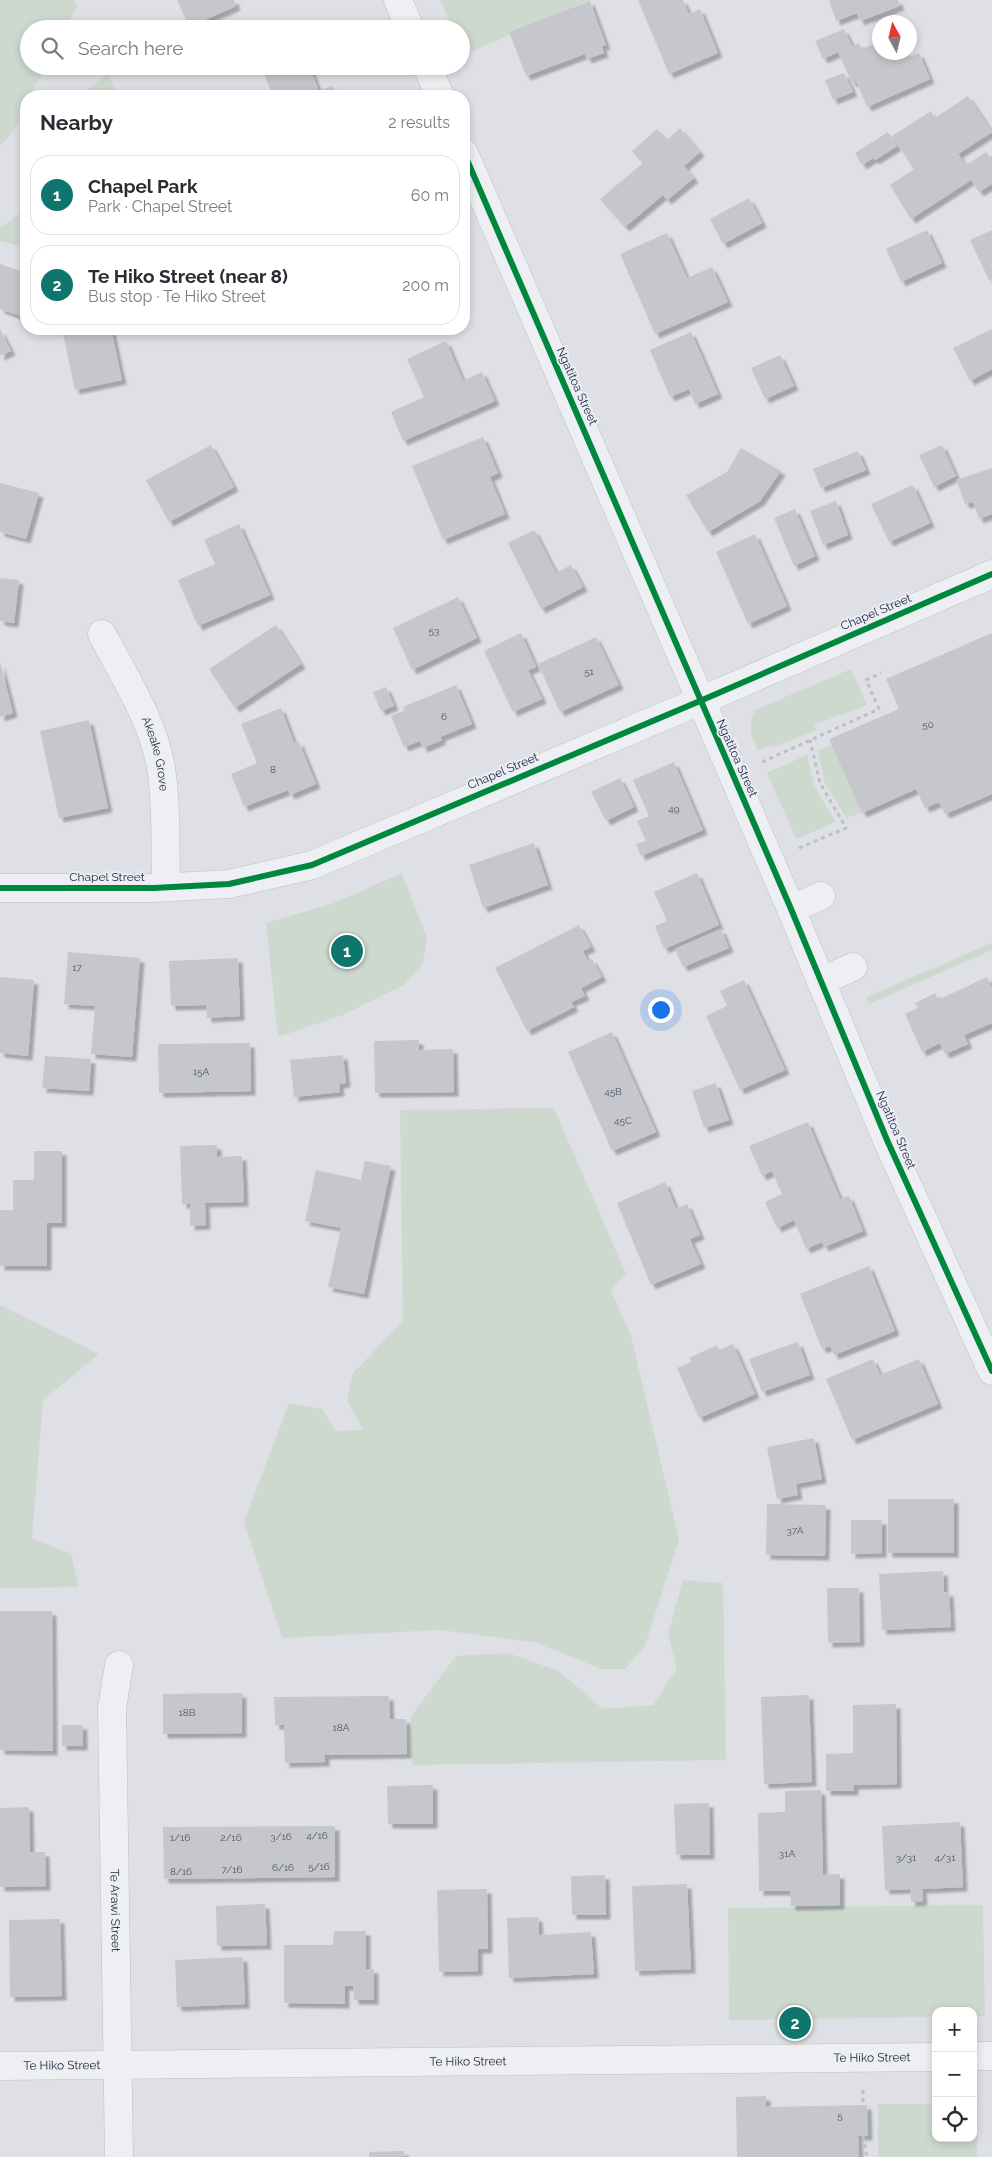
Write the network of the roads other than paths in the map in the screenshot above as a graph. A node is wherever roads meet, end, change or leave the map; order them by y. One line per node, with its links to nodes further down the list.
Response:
1 (398, 0): 2 (street)
2 (406, 20)
3 (431, 75): 4 (street)
4 (437, 90)
5 (470, 166): 8 (street, Ngatitoa Street)
6 (992, 574): 8 (street, Chapel Street)
7 (102, 634): 9 (street, Akeake Grove)
8 (700, 700): 9 (street, Chapel Street); 12 (street, Ngatitoa Street)
9 (166, 887): 10 (street, Chapel Street)
10 (0, 888)
11 (821, 896): 12 (street)
12 (791, 909): 14 (street, Ngatitoa Street)
13 (853, 967): 14 (street)
14 (821, 981): 15 (street, Ngatitoa Street)
15 (992, 1371)
16 (119, 1666): 20 (street, Te Arawi Street)
17 (977, 2056): 18 (street)
18 (992, 2056)
19 (932, 2057): 20 (street, Te Hiko Street)
20 (118, 2064): 21 (street, Te Hiko Street); 22 (street, Te Arawi Street)
21 (0, 2066)
22 (119, 2157)

